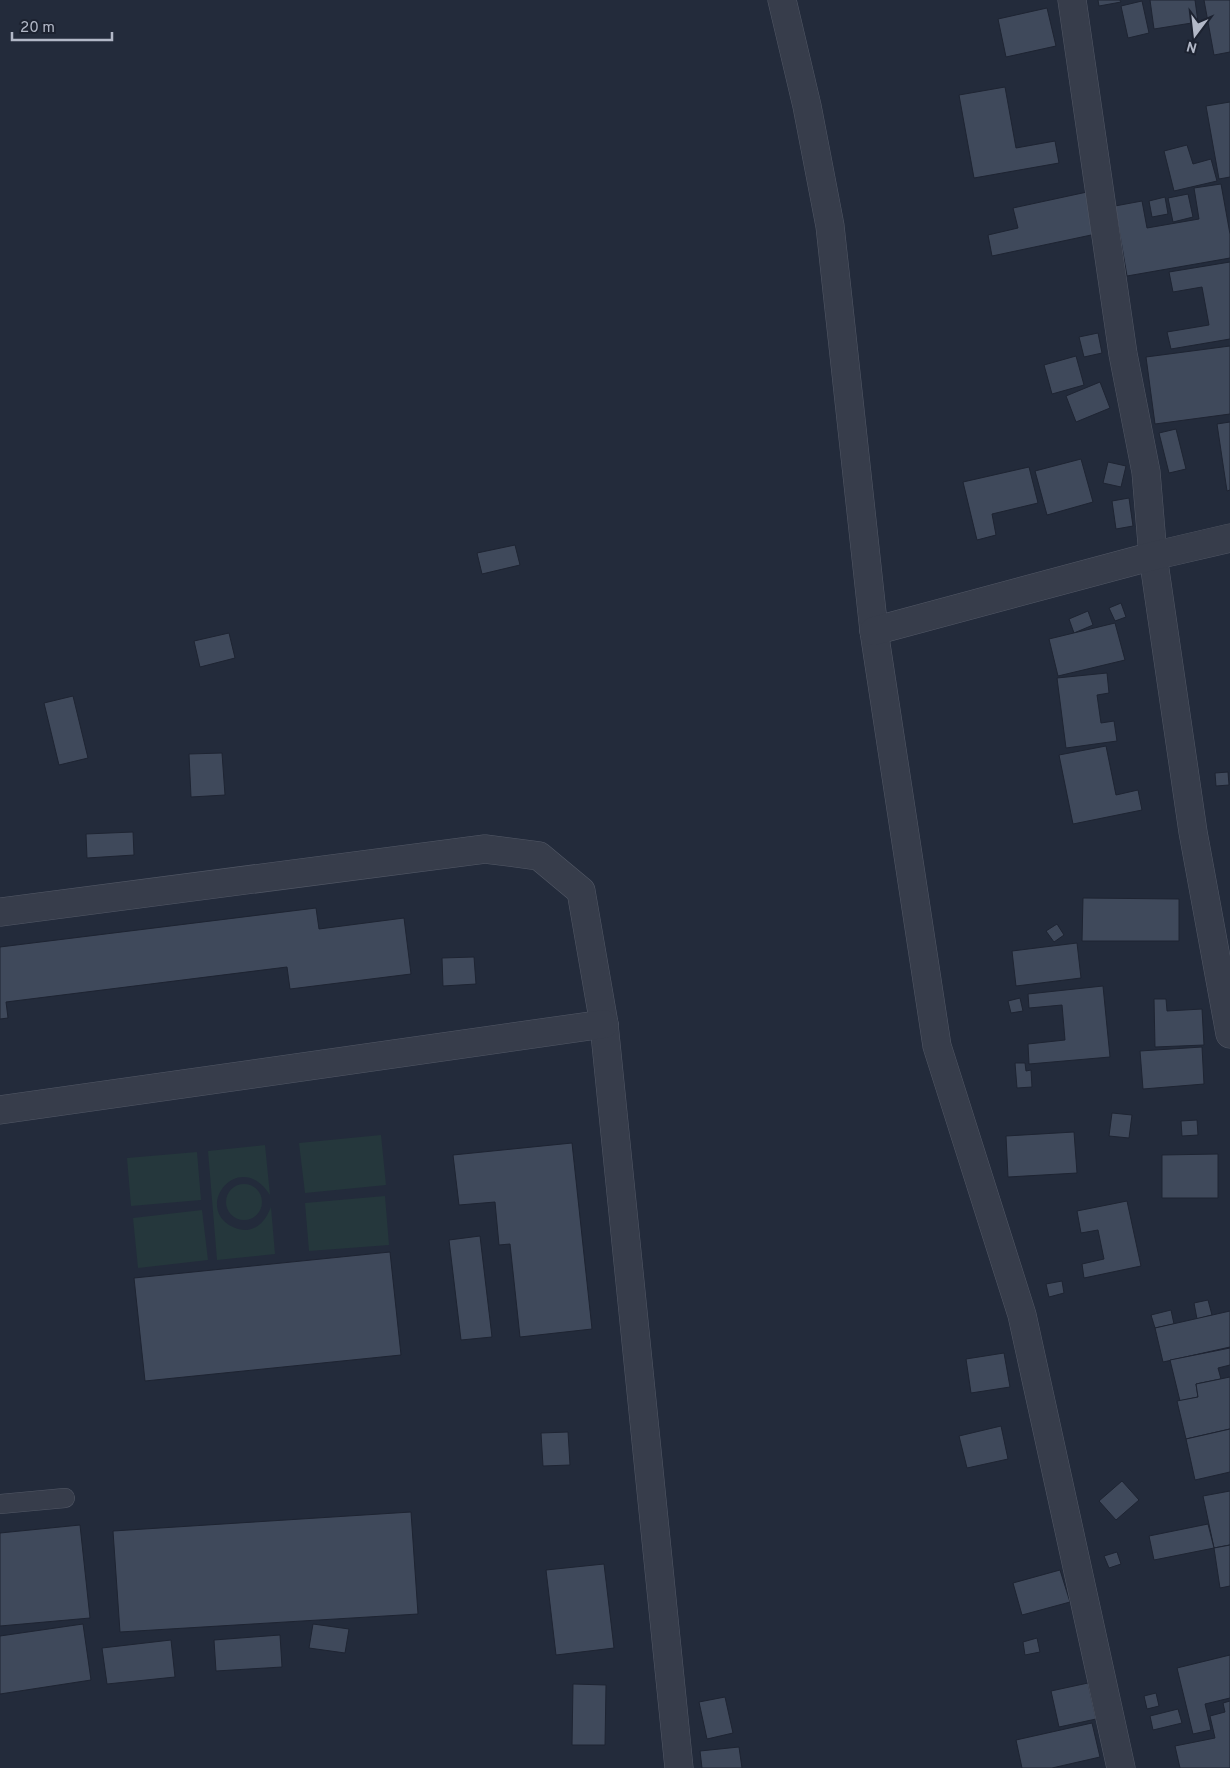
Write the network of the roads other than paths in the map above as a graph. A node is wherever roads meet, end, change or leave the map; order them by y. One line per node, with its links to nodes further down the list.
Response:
1 (782, 0): 5 (street)
2 (1072, 0): 4 (street)
3 (1230, 538): 4 (street)
4 (1153, 556): 5 (street); 8 (street)
5 (874, 631): 13 (street)
6 (0, 912): 7 (street)
7 (604, 1024): 9 (street); 12 (street)
8 (1230, 1034)
9 (0, 1110)
10 (65, 1498): 11 (lane)
11 (0, 1504)
12 (679, 1768)
13 (1120, 1768)

